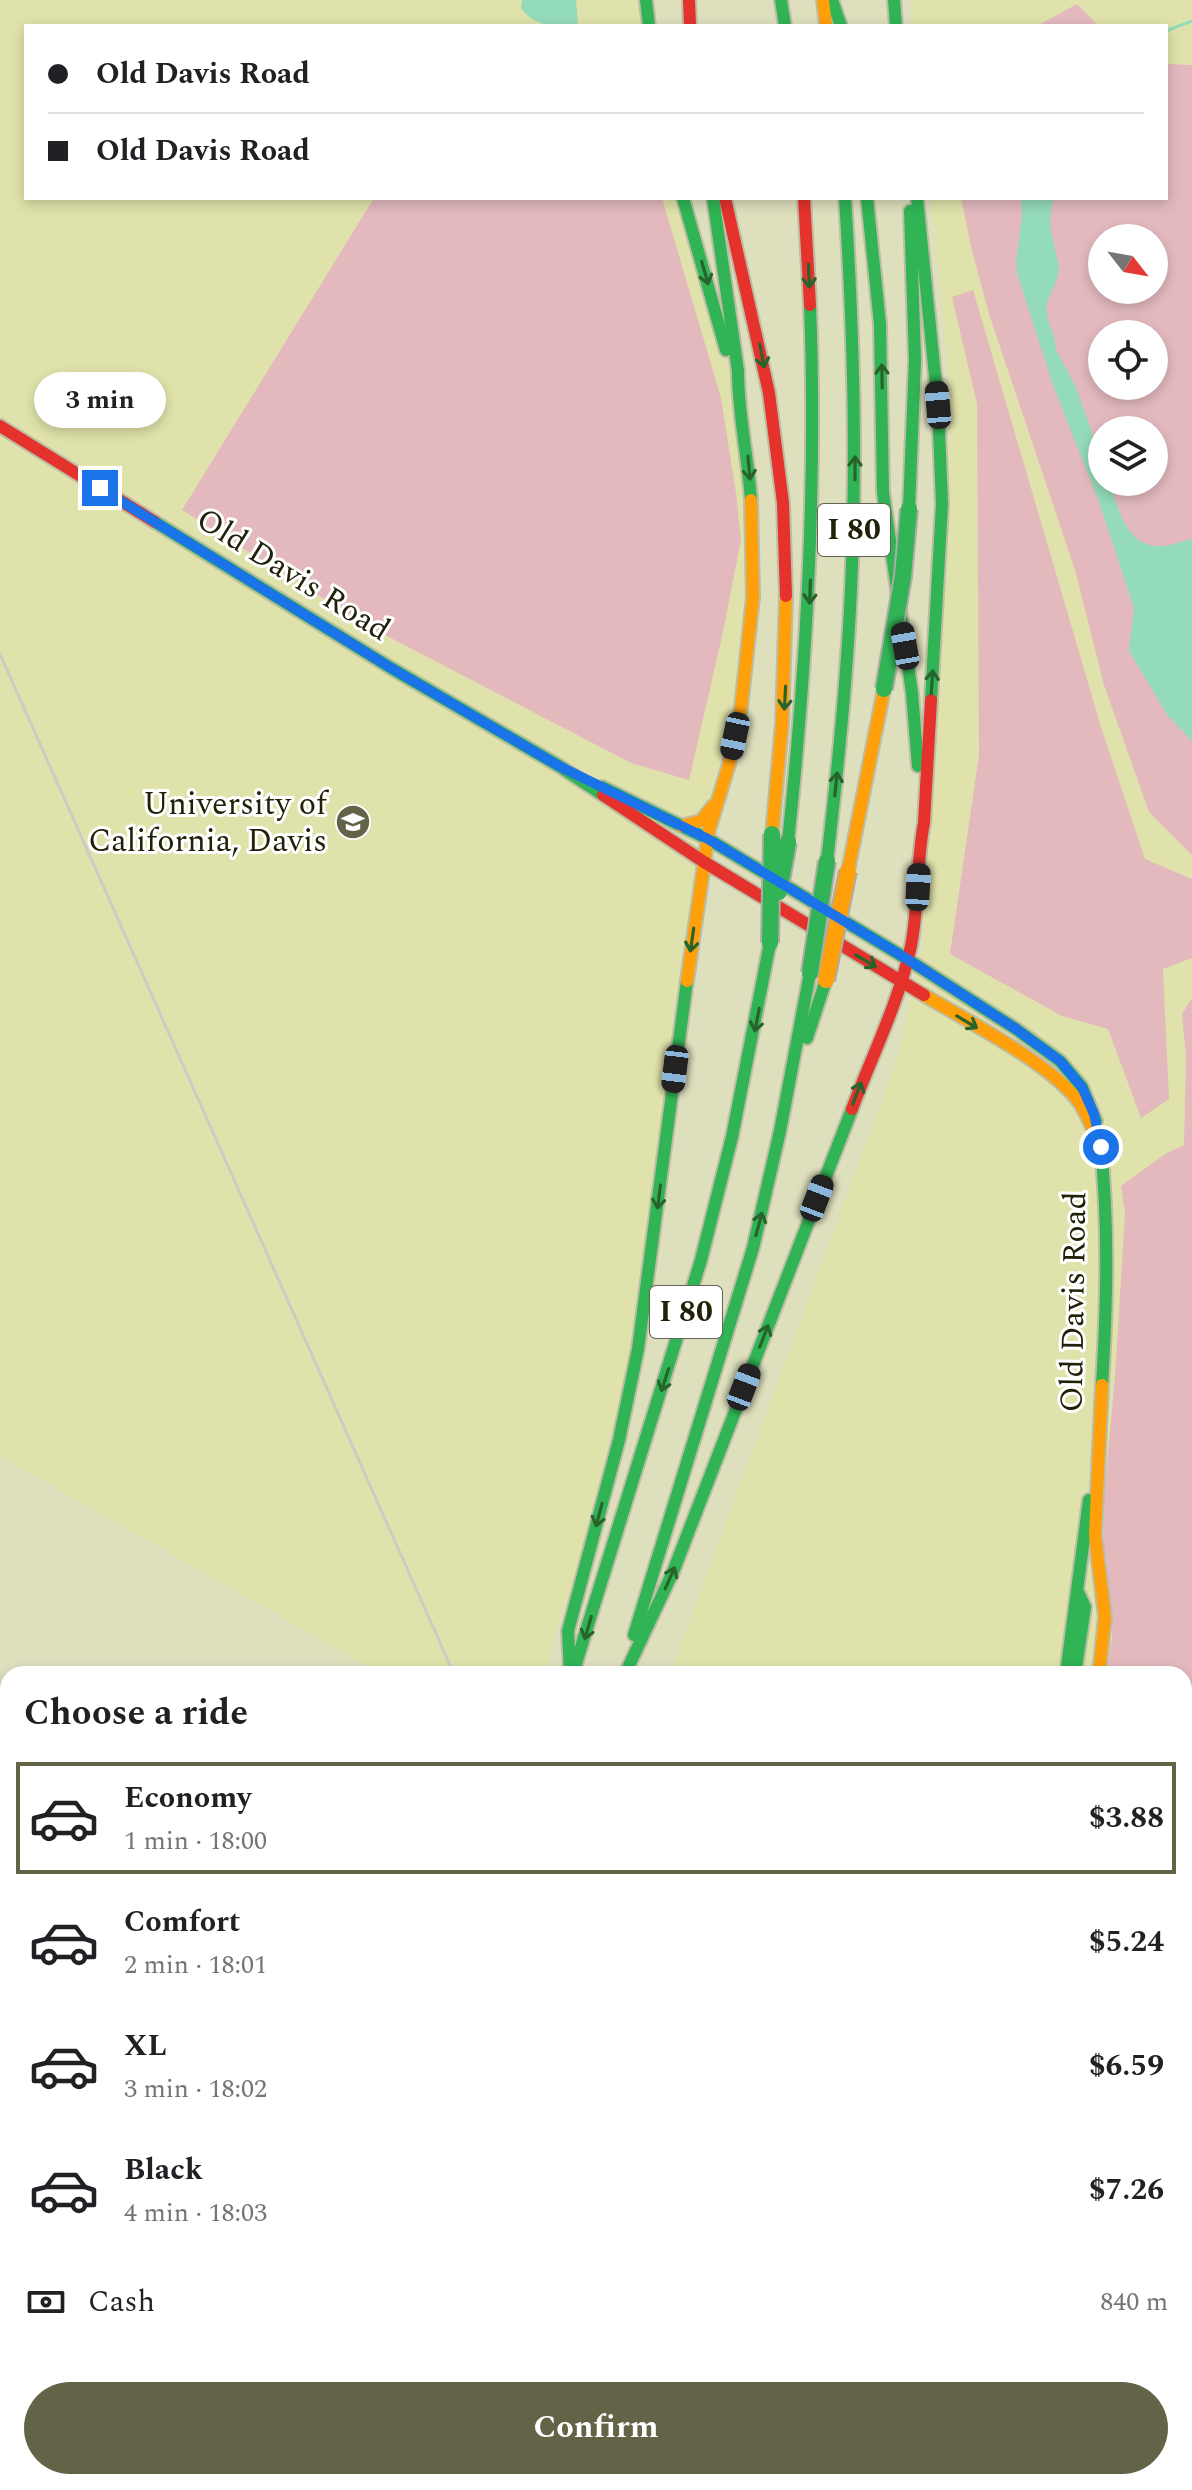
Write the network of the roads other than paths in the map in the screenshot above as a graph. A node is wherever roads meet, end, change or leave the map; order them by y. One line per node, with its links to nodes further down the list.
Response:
1 (646, 0): 7 (main road)
2 (689, 0): 8 (main road)
3 (781, 0): 9 (main road)
4 (823, 0): 10 (main road)
5 (832, 0): 11 (main road)
6 (894, 0): 12 (main road)
7 (649, 24)
8 (690, 24)
9 (785, 24)
10 (826, 24)
11 (840, 24)
12 (896, 24)
13 (684, 200): 21 (main road, one-way to 21)
14 (713, 200): 21 (main road)
15 (725, 200): 26 (main road, one-way to 26)
16 (804, 200): 26 (main road, I 80, one-way to 26)
17 (845, 200): 32 (main road, I 80, one-way to 17, bridge)
18 (867, 200): 28 (main road, one-way to 18)
19 (909, 200): 32 (main road, bridge)
20 (917, 200): 28 (main road, one-way to 20)
21 (738, 391): 24 (main road, one-way to 24)
22 (0, 426): 23 (main road, Old Davis Road)
23 (559, 766): 25 (main road, Old Davis Road); 29 (main road, Old Davis Road)
24 (720, 798): 25 (main road); 27 (main road)
25 (681, 826): 27 (main road, Old Davis Road)
26 (780, 838): 39 (main road, I 80, one-way to 39, bridge)
27 (708, 839): 29 (main road); 30 (main road, Old Davis Road)
28 (920, 843): 30 (main road)
29 (704, 862): 31 (main road, Old Davis Road, one-way to 31); 38 (main road, one-way to 38)
30 (907, 959): 31 (main road); 33 (main road, Old Davis Road)
31 (900, 982): 33 (main road, Old Davis Road, one-way to 33); 41 (main road, one-way to 31)
32 (788, 1097): 40 (main road, I 80, one-way to 32)
33 (1101, 1147): 34 (main road, Old Davis Road)
34 (1097, 1457): 35 (main road, Old Davis Road); 37 (main road, Old Davis Road)
35 (1078, 1592): 36 (main road); 42 (main road, Old Davis Road)
36 (1083, 1623): 37 (main road); 43 (main road)
37 (1104, 1625): 44 (main road, Old Davis Road)
38 (571, 1666)
39 (574, 1666)
40 (626, 1666)
41 (628, 1666)
42 (1067, 1666)
43 (1076, 1666)
44 (1100, 1666)

